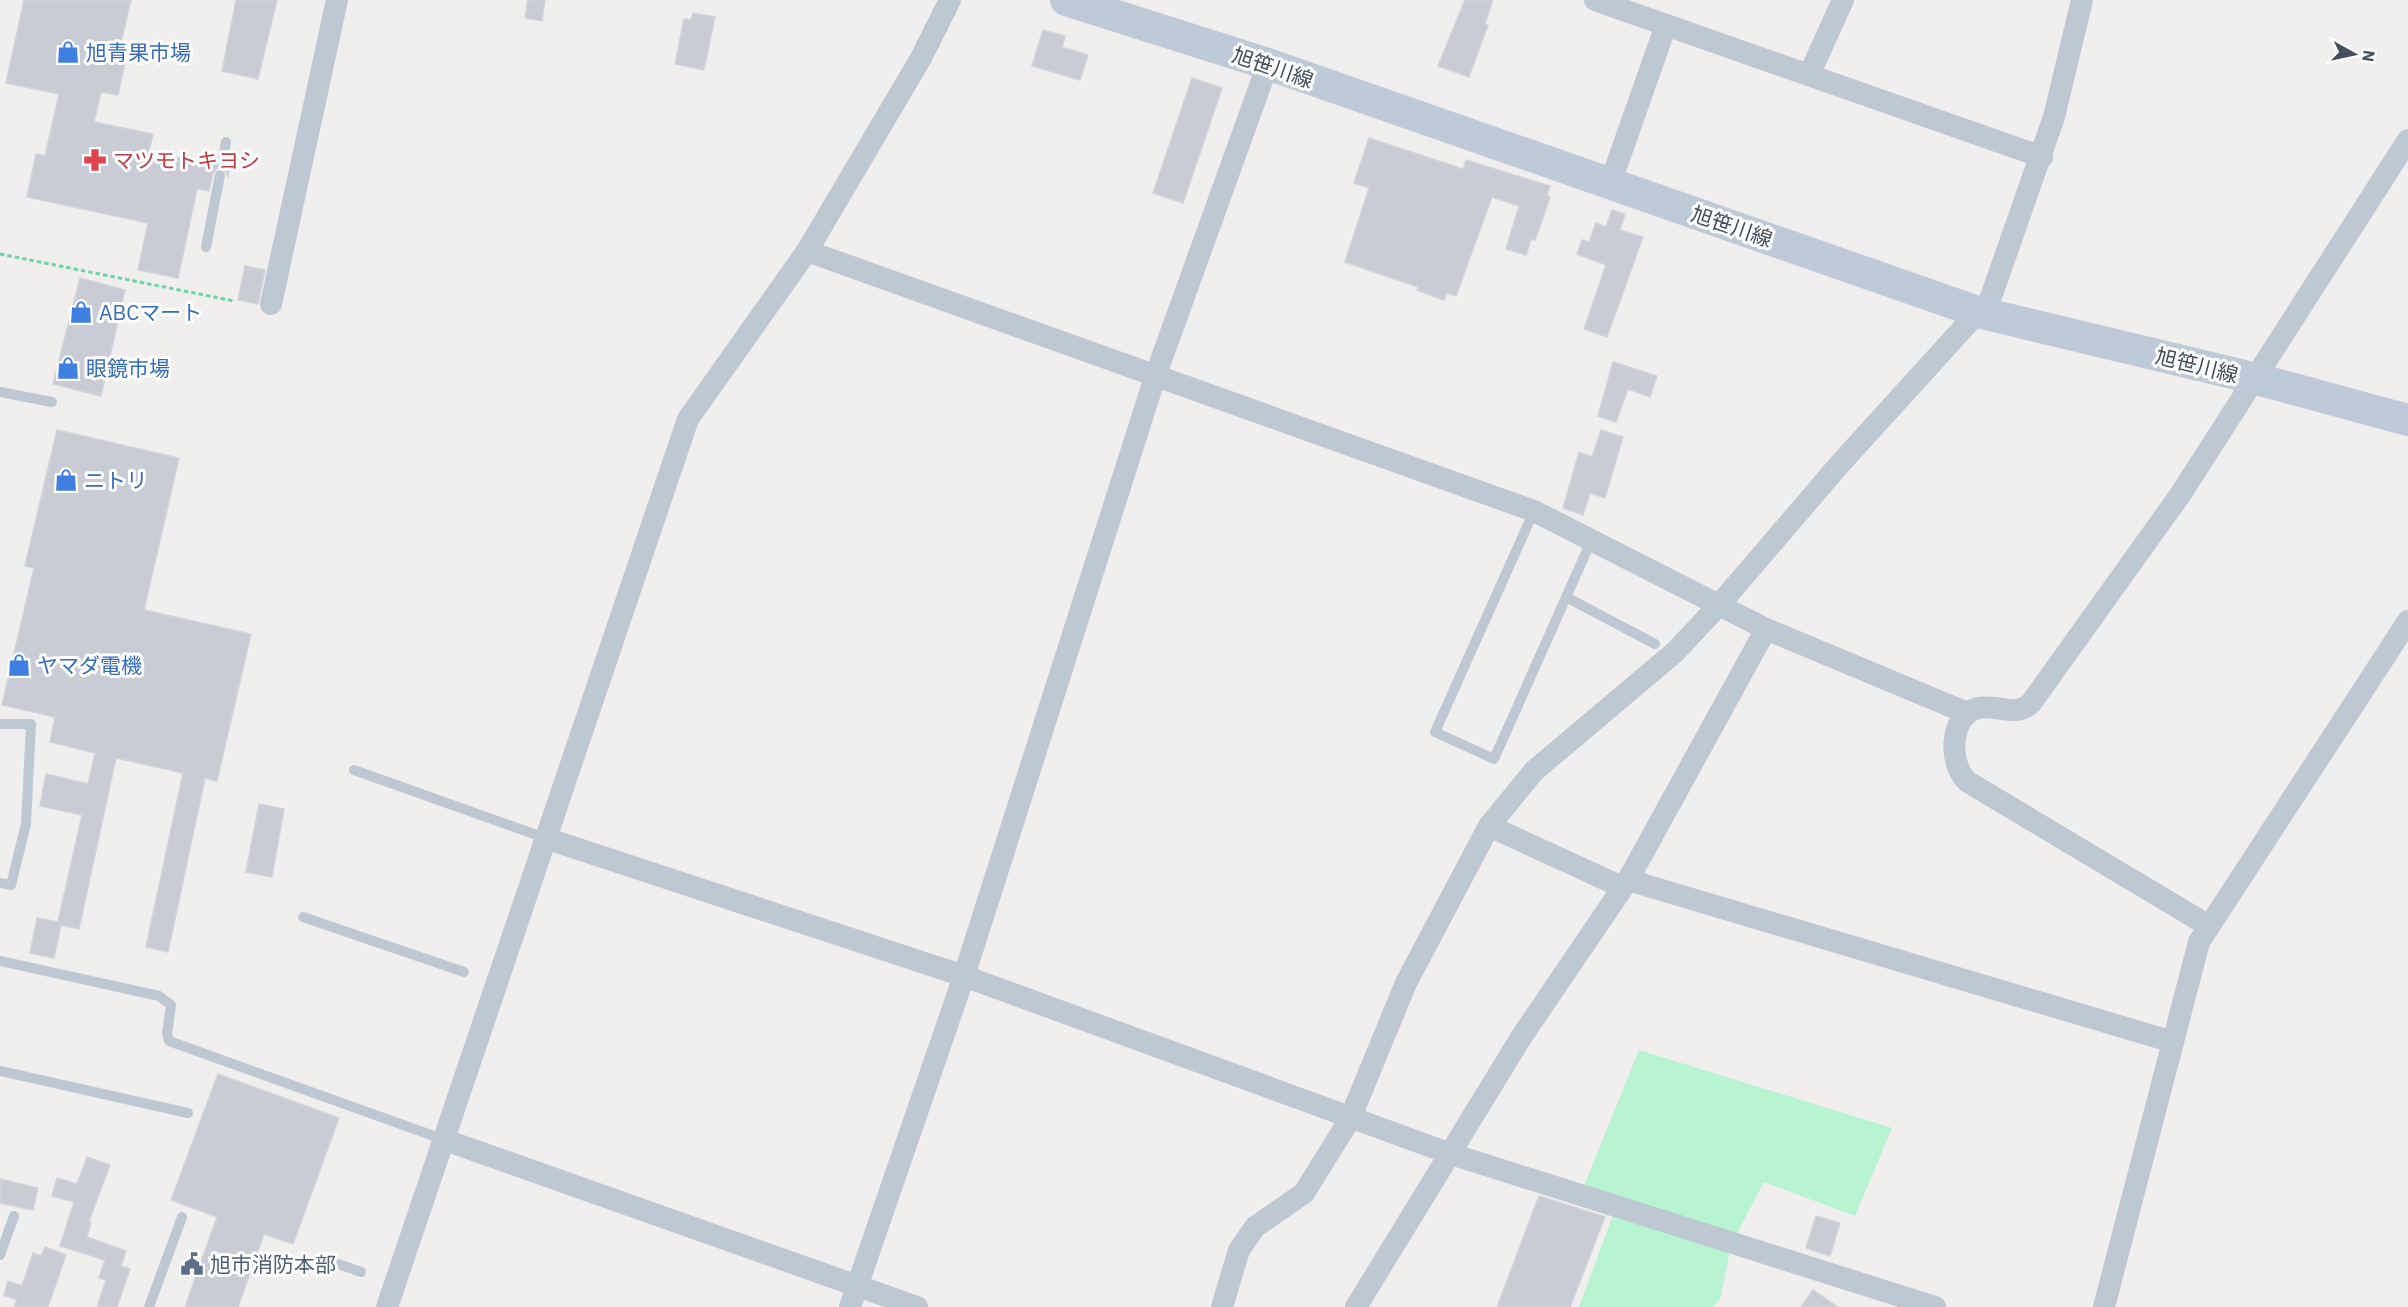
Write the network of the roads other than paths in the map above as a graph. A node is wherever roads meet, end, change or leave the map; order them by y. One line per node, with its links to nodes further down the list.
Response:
1 (337, 0): 18 (street)
2 (950, 0): 17 (street)
3 (1595, 0): 7 (street)
4 (1843, 0): 9 (street)
5 (2082, 0): 12 (street)
6 (1075, 1): 8 (main road, 旭笹川線)
7 (1666, 25): 9 (street); 15 (street)
8 (1268, 64): 15 (main road, 旭笹川線); 20 (street)
9 (1809, 75): 12 (street)
10 (2408, 140): 21 (street)
11 (226, 142): 13 (lane)
12 (2042, 157): 19 (street)
13 (223, 158)
14 (220, 175): 16 (lane)
15 (1611, 184): 19 (main road, 旭笹川線)
16 (206, 247)
17 (807, 251): 20 (street); 36 (street)
18 (271, 304)
19 (1982, 313): 21 (main road, 旭笹川線); 28 (street)
20 (1156, 374): 25 (street); 43 (street)
21 (2253, 378): 24 (main road, 旭笹川線); 32 (street)
22 (0, 392): 23 (lane)
23 (52, 402)
24 (2408, 420)
25 (1534, 511): 26 (street); 27 (lane)
26 (1593, 539): 27 (lane); 28 (street)
27 (1566, 597): 31 (lane)
28 (1720, 604): 30 (street); 35 (street)
29 (2408, 621): 40 (street)
30 (1766, 629): 32 (street); 38 (street)
31 (1655, 644)
32 (1967, 713): 40 (street)
33 (0, 724): 37 (lane)
34 (354, 770): 36 (lane)
35 (1489, 826): 38 (street); 47 (street)
36 (548, 839): 43 (street); 48 (street)
37 (0, 883)
38 (1625, 884): 44 (street); 49 (street)
39 (303, 917): 42 (lane)
40 (2209, 926): 44 (street)
41 (0, 961): 48 (lane)
42 (464, 972)
43 (964, 976): 47 (street); 55 (street)
44 (2173, 1042): 62 (street)
45 (0, 1071): 46 (lane)
46 (188, 1113)
47 (1350, 1119): 49 (street); 59 (street)
48 (445, 1140): 55 (street); 57 (street)
49 (1451, 1154): 60 (street); 61 (street)
50 (14, 1216): 52 (lane)
51 (182, 1217): 56 (lane)
52 (0, 1255)
53 (324, 1259): 54 (lane)
54 (361, 1272)
55 (853, 1297): 58 (street)
56 (149, 1307)
57 (387, 1307)
58 (917, 1307)
59 (1222, 1307)
60 (1356, 1307)
61 (1935, 1307)
62 (2105, 1307)

